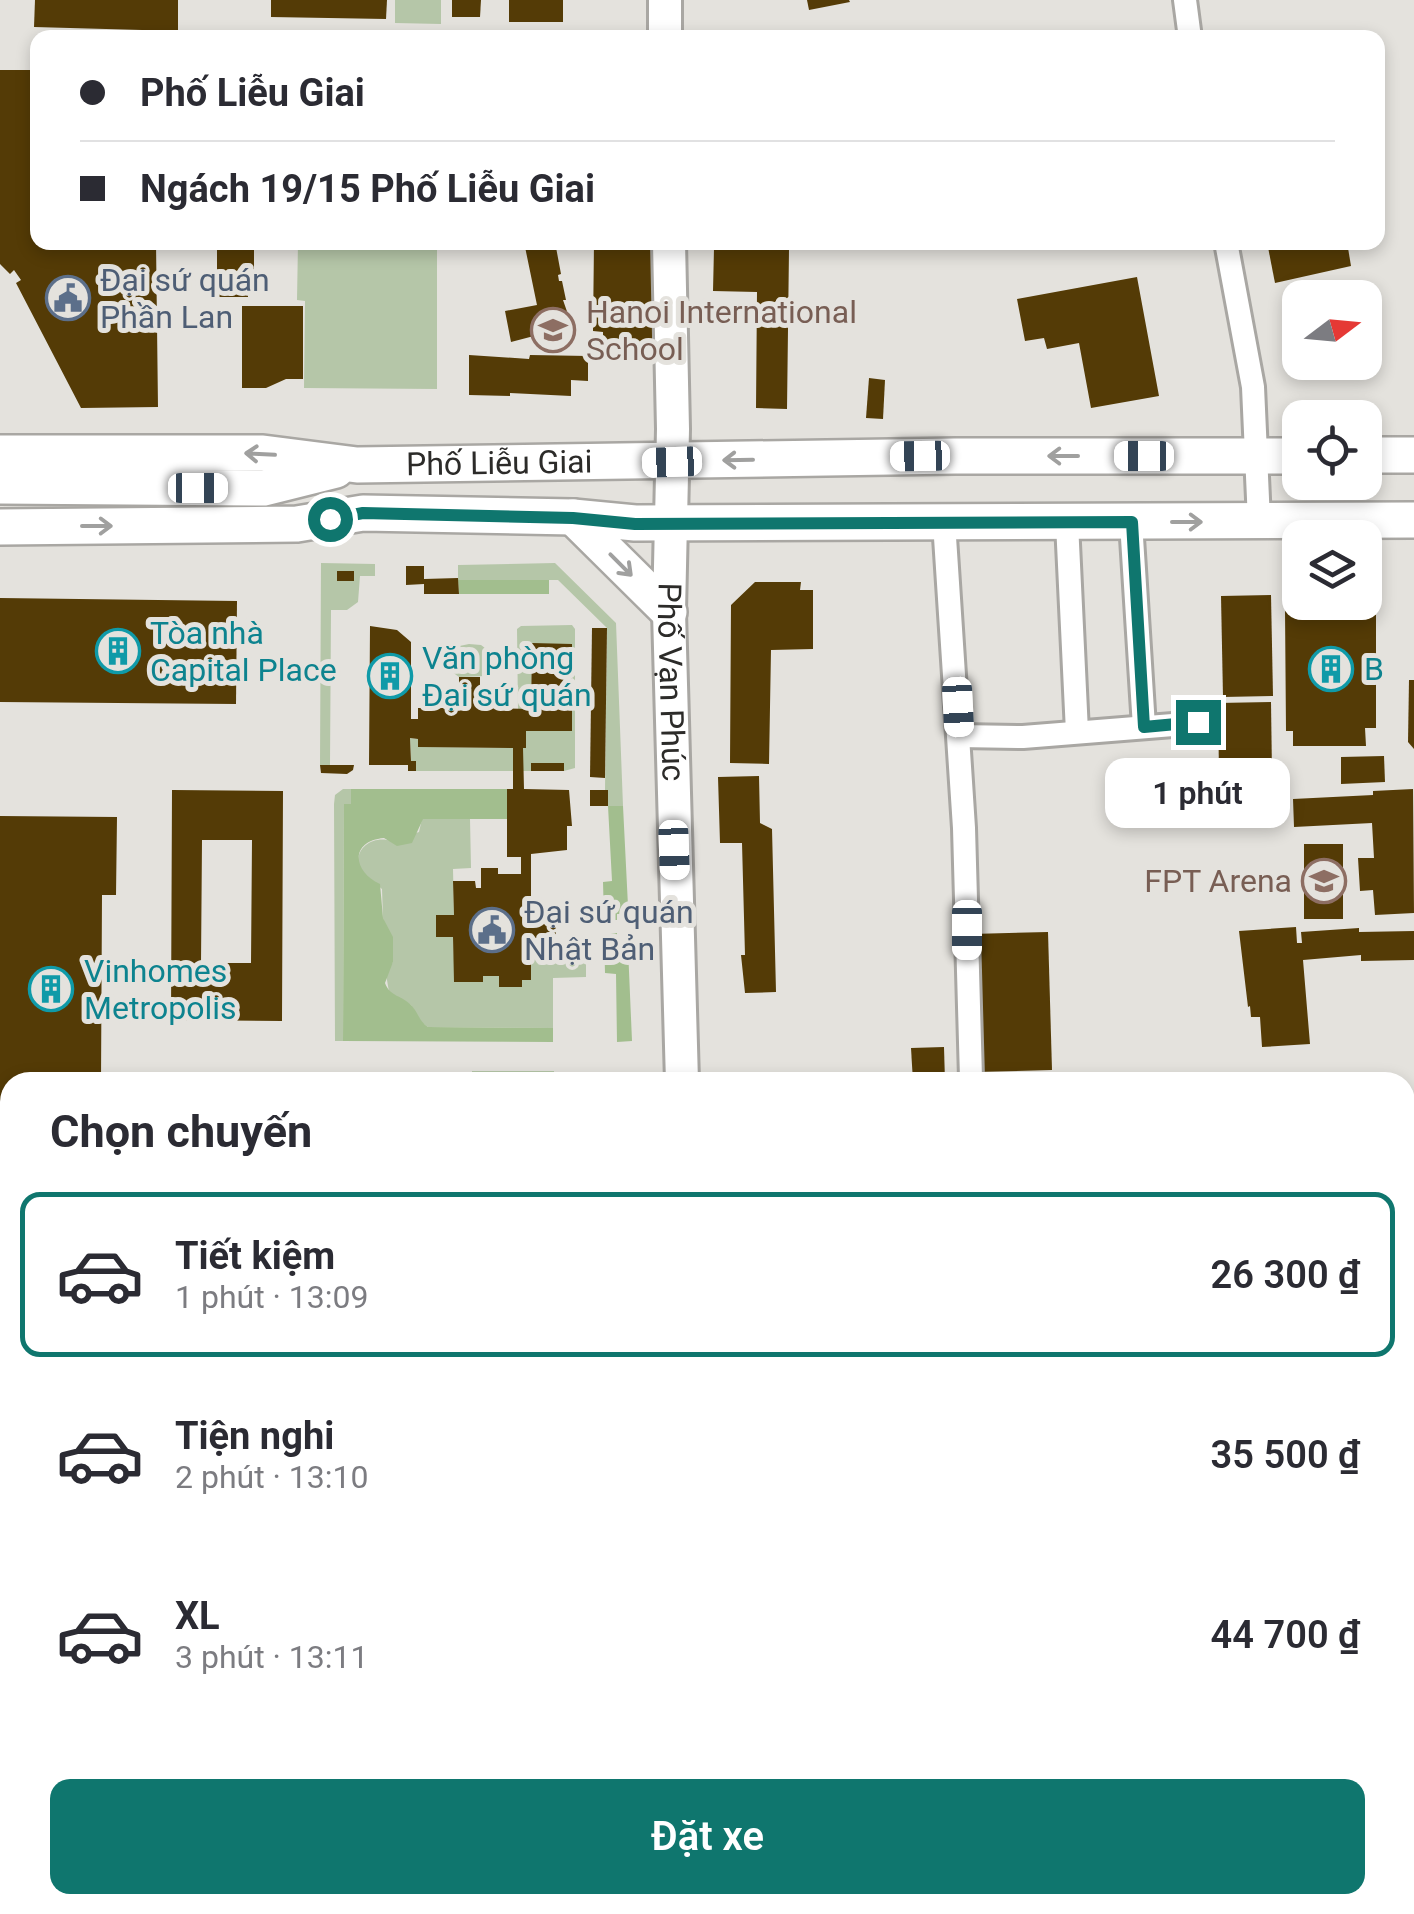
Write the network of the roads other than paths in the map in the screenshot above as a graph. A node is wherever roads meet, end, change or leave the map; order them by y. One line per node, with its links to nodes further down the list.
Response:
1 (665, 0): 3 (street)
2 (1185, 0): 4 (street)
3 (664, 30)
4 (1189, 30)
5 (669, 250): 12 (street, Phố Vạn Phúc)
6 (1228, 250): 10 (street)
7 (0, 454): 13 (main road, Phố Liễu Giai, one-way to 7)
8 (1382, 455): 9 (main road)
9 (1414, 455)
10 (1257, 456): 11 (main road, Phố Liễu Giai); 12 (main road, Phố Liễu Giai, one-way to 12); 21 (street)
11 (1282, 456)
12 (672, 462): 13 (main road, Phố Liễu Giai); 22 (street, Phố Vạn Phúc)
13 (357, 465): 15 (main road)
14 (0, 486): 15 (main road)
15 (264, 488): 16 (main road)
16 (363, 513): 17 (main road, Phố Liễu Giai); 24 (main road, Phố Liễu Giai, one-way to 16)
17 (573, 518): 22 (main road, Phố Liễu Giai); 25 (main road, one-way to 25)
18 (1414, 520): 21 (main road, Phố Liễu Giai)
19 (944, 522): 22 (main road, Phố Liễu Giai); 23 (main road, Phố Liễu Giai); 29 (street)
20 (1132, 522): 21 (main road, Phố Liễu Giai, one-way to 21); 23 (main road, Phố Liễu Giai); 27 (street)
21 (1260, 522)
22 (670, 523): 25 (street, Phố Vạn Phúc)
23 (1067, 523): 28 (street)
24 (0, 526)
25 (669, 612): 30 (street, Phố Vạn Phúc)
26 (1198, 722): 27 (street)
27 (1144, 727): 28 (street)
28 (1077, 732): 29 (street)
29 (960, 736): 31 (street)
30 (682, 1072)
31 (970, 1072)

